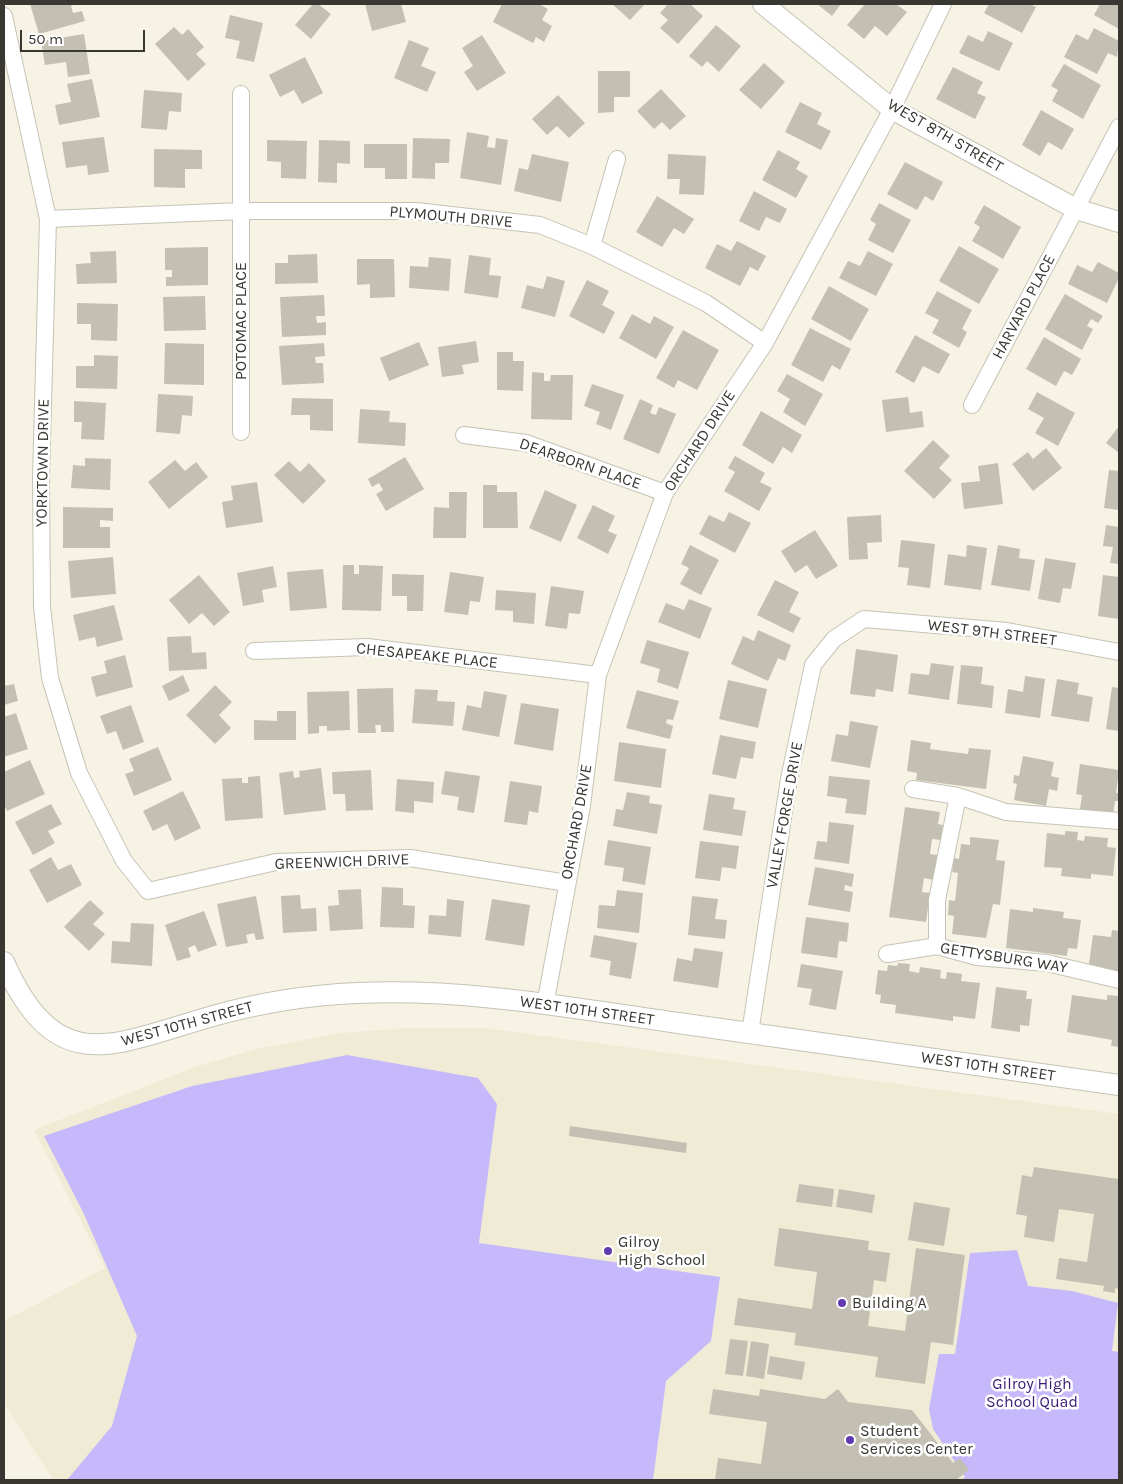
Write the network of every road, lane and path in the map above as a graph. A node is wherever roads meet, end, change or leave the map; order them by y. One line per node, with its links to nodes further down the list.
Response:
1 (763, 4): 5 (street, WEST 8TH STREET)
2 (943, 4): 5 (street, ORCHARD DRIVE)
3 (4, 16): 10 (street, YORKTOWN DRIVE)
4 (241, 94): 9 (street, POTOMAC PLACE)
5 (892, 109): 8 (street, WEST 8TH STREET); 13 (street, ORCHARD DRIVE)
6 (1119, 127): 8 (street, HARVARD PLACE)
7 (617, 158): 12 (street)
8 (1076, 209): 11 (street, WEST 8TH STREET); 14 (street, HARVARD PLACE)
9 (242, 211): 10 (street, PLYMOUTH DRIVE); 12 (street, PLYMOUTH DRIVE); 15 (street, POTOMAC PLACE)
10 (48, 219): 26 (street, YORKTOWN DRIVE)
11 (1119, 222)
12 (592, 246): 13 (street, PLYMOUTH DRIVE)
13 (765, 343): 17 (street, ORCHARD DRIVE)
14 (972, 405)
15 (241, 432)
16 (464, 435): 17 (street, DEARBORN PLACE)
17 (665, 493): 21 (street, ORCHARD DRIVE)
18 (864, 619): 20 (street, WEST 9TH STREET); 32 (street, VALLEY FORGE DRIVE)
19 (254, 651): 21 (street, CHESAPEAKE PLACE)
20 (1119, 652)
21 (598, 675): 25 (street, ORCHARD DRIVE)
22 (913, 789): 23 (street)
23 (958, 796): 24 (street); 27 (street)
24 (1119, 821)
25 (567, 883): 26 (street, GREENWICH DRIVE); 31 (street, ORCHARD DRIVE)
26 (148, 891)
27 (937, 946): 28 (street, GETTYSBURG WAY); 30 (street, GETTYSBURG WAY)
28 (887, 954)
29 (4, 962): 31 (street, WEST 10TH STREET)
30 (1119, 980)
31 (545, 1004): 32 (street, WEST 10TH STREET)
32 (750, 1033): 33 (street, WEST 10TH STREET)
33 (1119, 1085)

